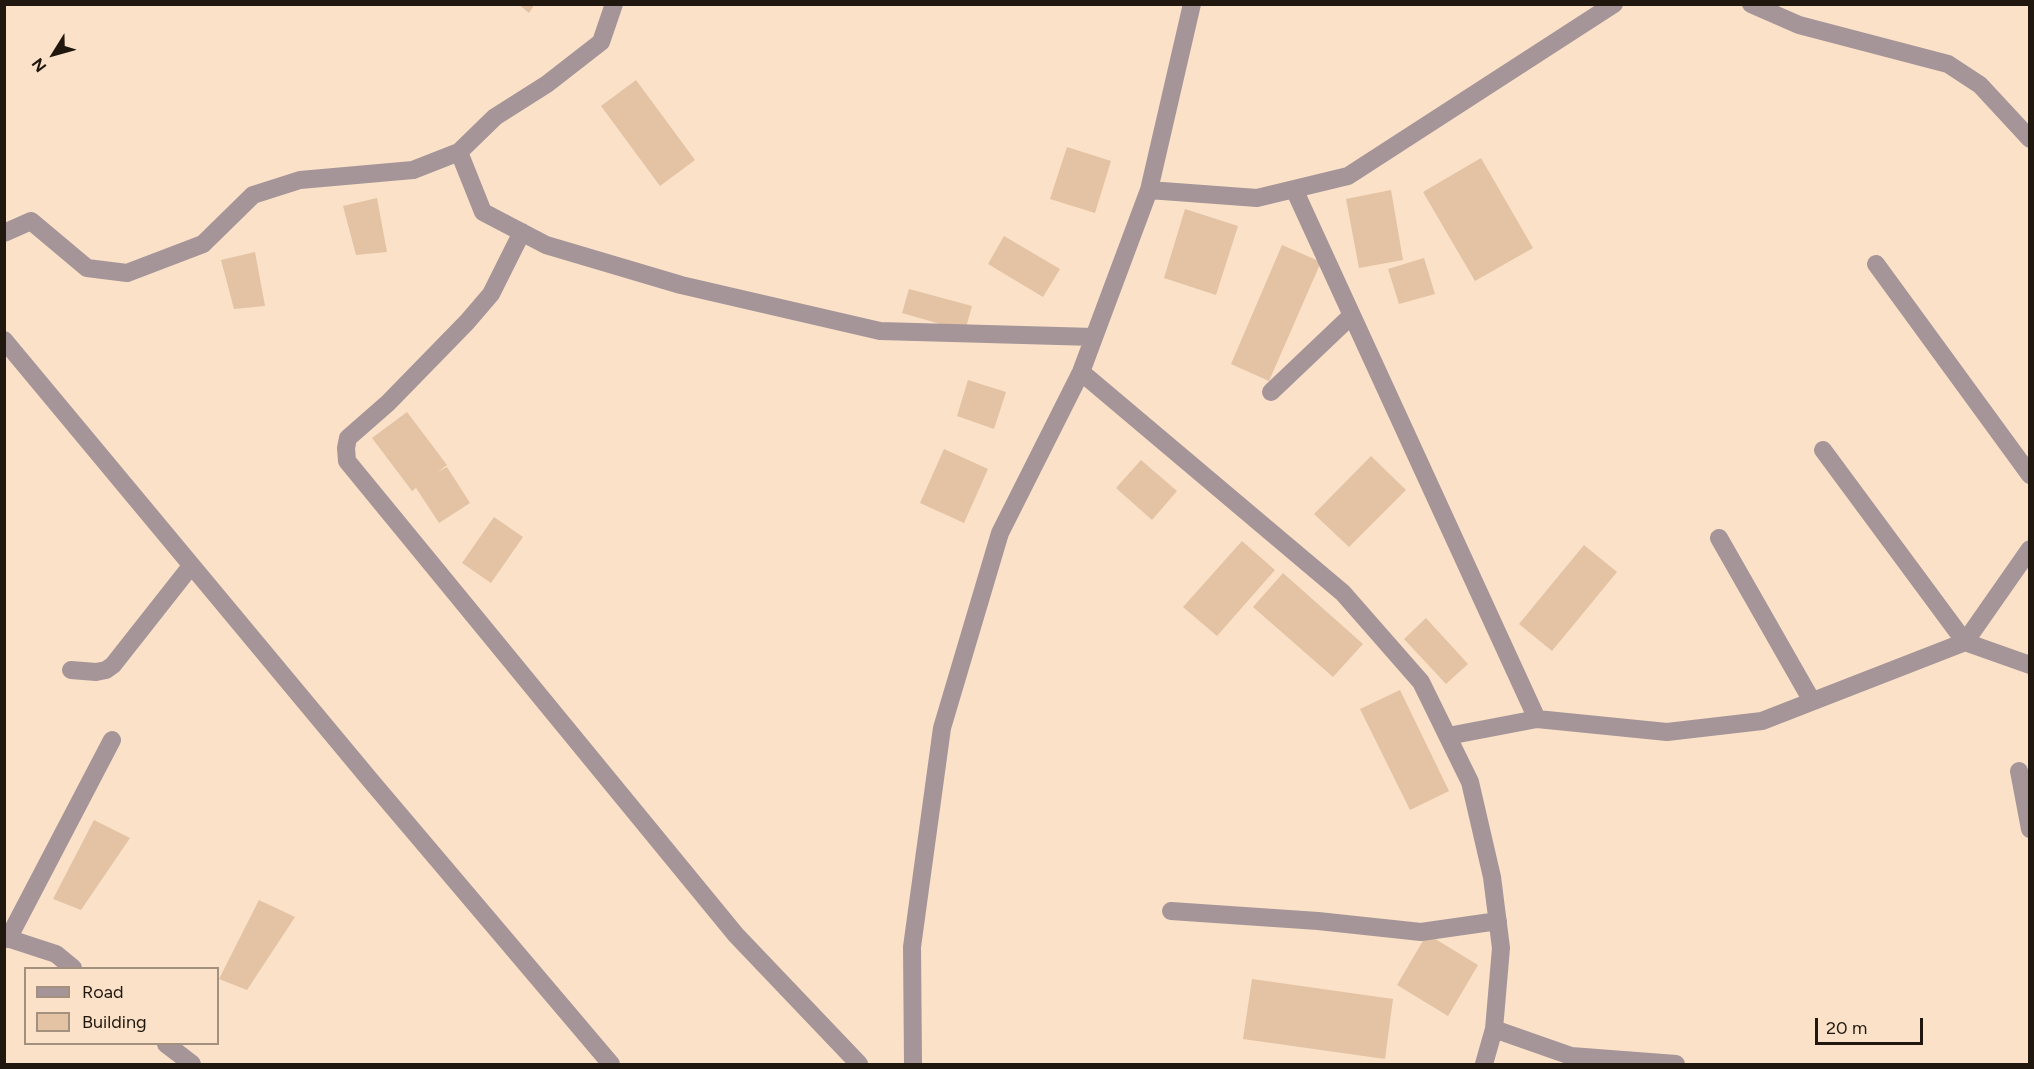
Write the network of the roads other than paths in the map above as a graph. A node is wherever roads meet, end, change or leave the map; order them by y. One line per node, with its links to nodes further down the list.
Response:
1 (614, 4): 6 (street)
2 (1192, 4): 8 (street)
3 (1614, 4): 7 (street)
4 (1751, 4): 5 (street)
5 (2030, 140)
6 (459, 152): 9 (street); 10 (street)
7 (1294, 189): 8 (street); 12 (street)
8 (1149, 190): 13 (street)
9 (522, 232): 13 (street); 39 (street)
10 (4, 233)
11 (1876, 264): 18 (street)
12 (1351, 316): 16 (street); 26 (street)
13 (1094, 337): 15 (street)
14 (4, 340): 21 (street)
15 (1082, 372): 27 (street); 40 (street)
16 (1271, 392)
17 (1823, 450): 22 (street)
18 (2030, 475)
19 (1719, 538): 25 (street)
20 (2030, 549): 22 (street)
21 (191, 566): 24 (street); 38 (street)
22 (1965, 642): 23 (street); 25 (street)
23 (2030, 665)
24 (71, 670)
25 (1812, 701): 26 (street)
26 (1537, 719): 27 (street)
27 (1448, 736): 32 (street)
28 (112, 740): 33 (street)
29 (2019, 771): 30 (street)
30 (2030, 829)
31 (1170, 911): 32 (street)
32 (1498, 921): 35 (street)
33 (6, 938): 34 (street)
34 (71, 967)
35 (1494, 1029): 41 (street); 42 (street)
36 (167, 1045): 37 (street)
37 (192, 1065)
38 (611, 1065)
39 (859, 1065)
40 (913, 1065)
41 (1484, 1065)
42 (1676, 1065)

